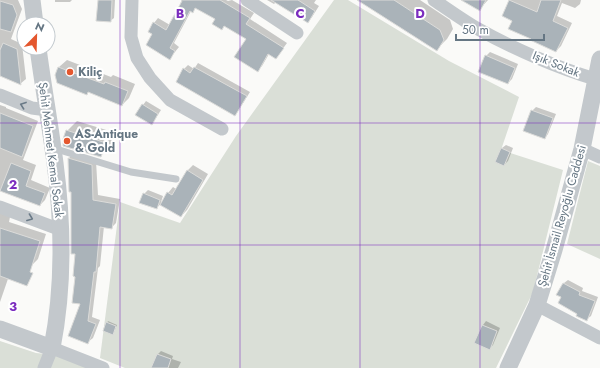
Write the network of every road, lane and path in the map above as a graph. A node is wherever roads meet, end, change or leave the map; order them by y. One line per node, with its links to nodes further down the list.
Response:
1 (32, 0): 5 (street)
2 (132, 0): 12 (street)
3 (247, 0): 6 (street)
4 (434, 0): 9 (street, Işık Sokak)
5 (34, 16)
6 (297, 33)
7 (39, 56): 11 (street, Şehit Mehmet Kemal Sokak)
8 (600, 59): 9 (street, Şehit İsmail Reyoğlu Caddesi)
9 (596, 79): 14 (street, Şehit İsmail Reyoğlu Caddesi)
10 (0, 95): 11 (street, one-way to 10)
11 (47, 110): 13 (street, Şehit Mehmet Kemal Sokak)
12 (222, 129)
13 (53, 148): 16 (lane); 18 (street, Şehit Mehmet Kemal Sokak)
14 (582, 149): 15 (street); 19 (street, Şehit İsmail Reyoğlu Caddesi)
15 (600, 157)
16 (176, 179)
17 (0, 207): 18 (street, one-way to 18)
18 (61, 230): 22 (street, Şehit Mehmet Kemal Sokak)
19 (537, 305): 21 (street); 25 (street, Şehit İsmail Reyoğlu Caddesi)
20 (0, 329): 22 (street)
21 (600, 338)
22 (52, 348): 23 (street); 24 (street)
23 (44, 368)
24 (103, 368)
25 (508, 368)

